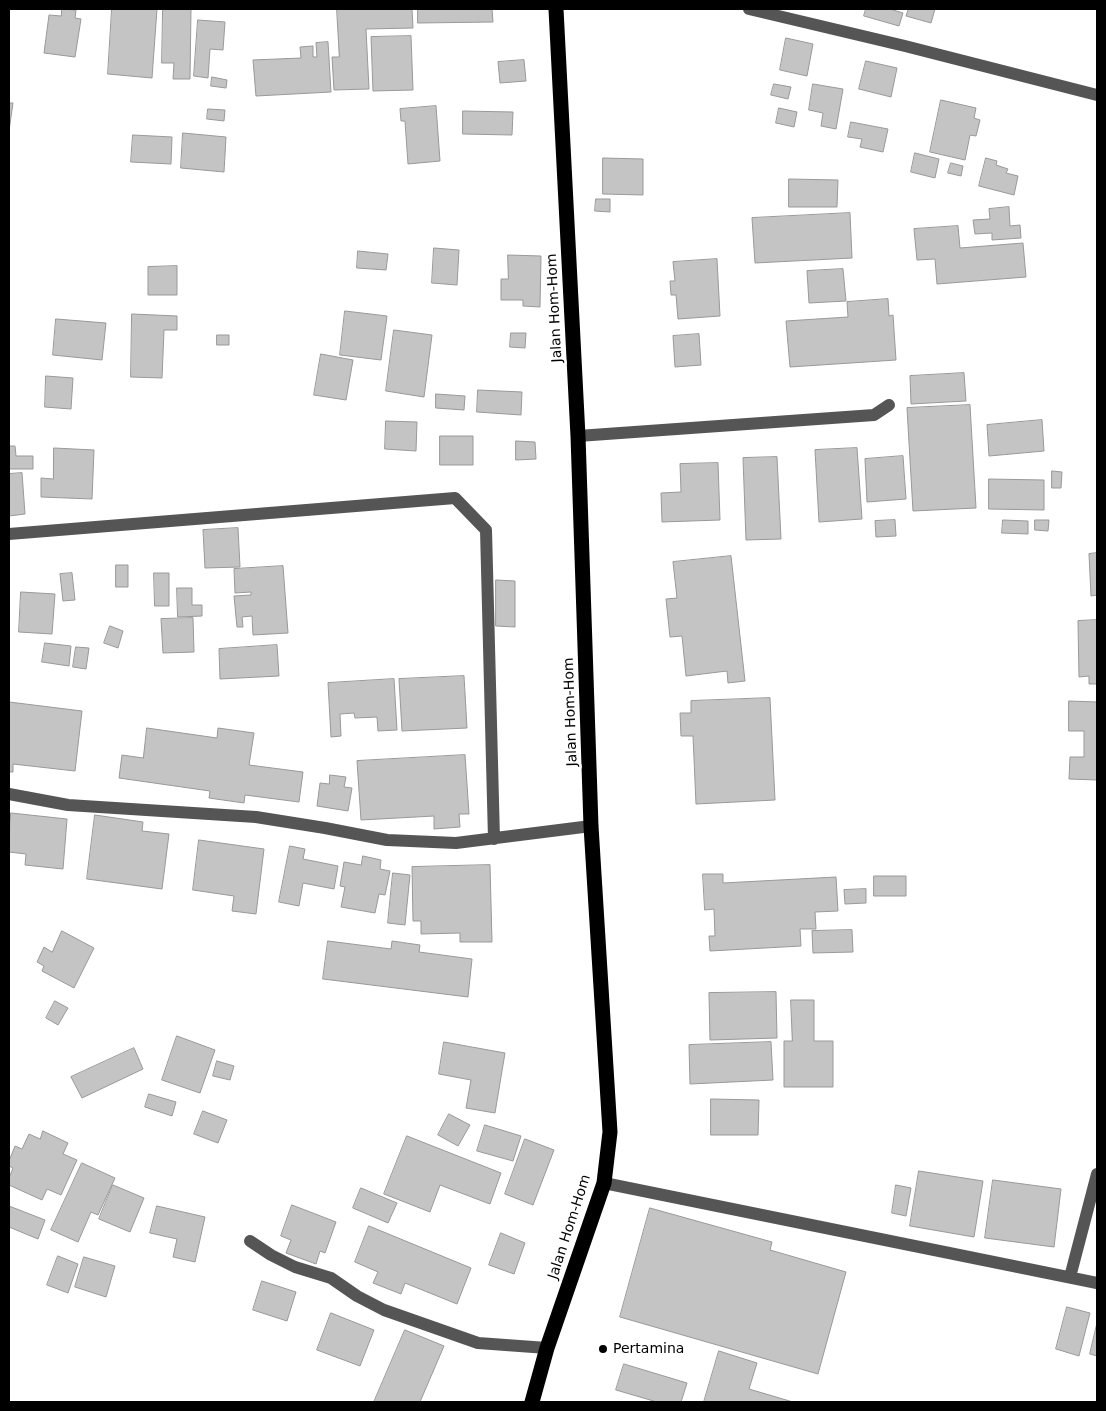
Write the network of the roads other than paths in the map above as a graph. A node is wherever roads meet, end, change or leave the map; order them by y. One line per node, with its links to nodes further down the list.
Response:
1 (556, 9): 5 (highway, Jalan Hom-Hom)
2 (749, 9): 3 (street)
3 (1097, 95)
4 (889, 405): 5 (street)
5 (578, 436): 8 (highway, Jalan Hom-Hom)
6 (9, 534): 9 (street)
7 (9, 794): 9 (street)
8 (591, 826): 9 (street); 11 (highway, Jalan Hom-Hom)
9 (494, 839)
10 (1097, 1174): 13 (street)
11 (604, 1183): 13 (street); 15 (highway, Jalan Hom-Hom)
12 (250, 1241): 15 (street)
13 (1070, 1277): 14 (street)
14 (1097, 1283)
15 (547, 1348): 16 (highway, Jalan Hom-Hom)
16 (532, 1402)

